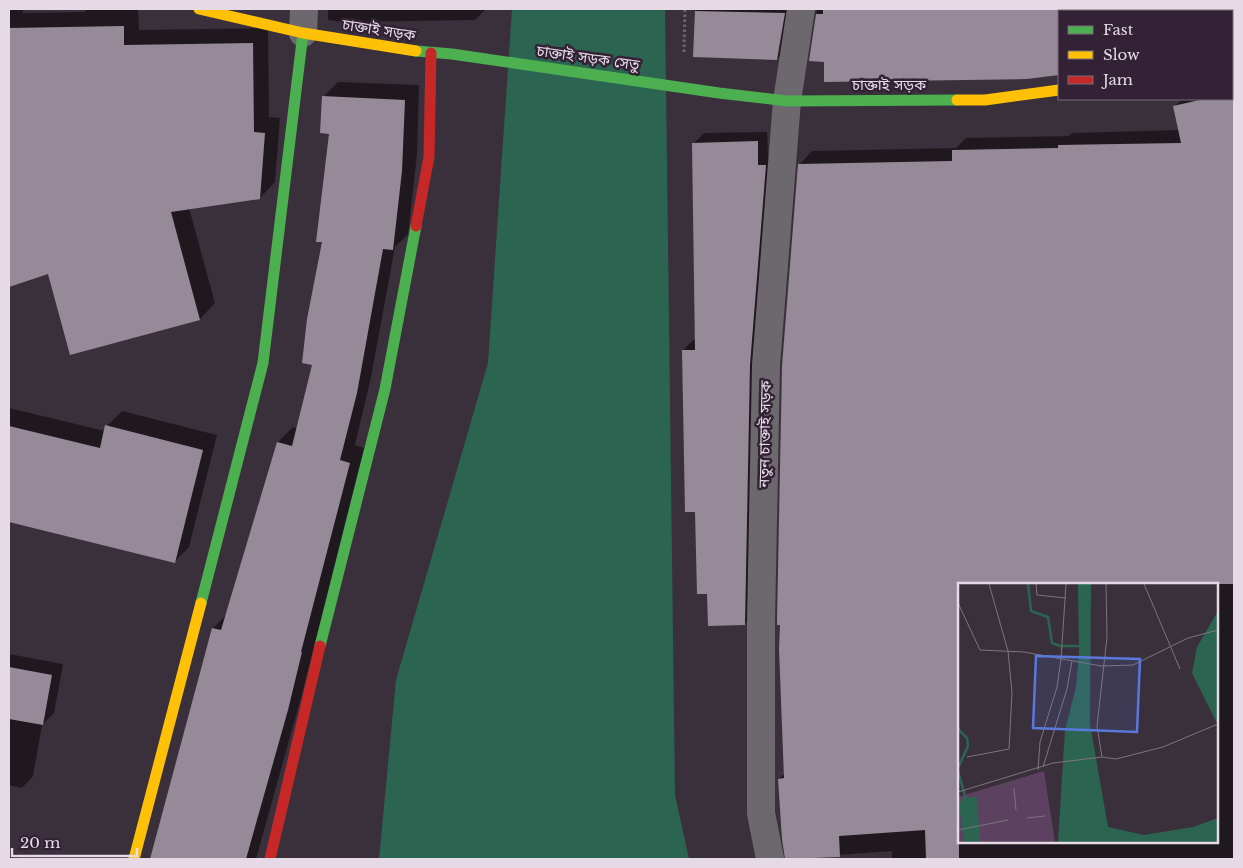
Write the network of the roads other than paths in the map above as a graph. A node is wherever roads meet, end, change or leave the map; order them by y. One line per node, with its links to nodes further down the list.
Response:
1 (199, 9): 3 (street, চাক্তাই সড়ক)
2 (801, 9): 8 (street, নতুন চাক্তাই সড়ক)
3 (303, 21): 4 (street, চাক্তাই সড়ক); 9 (street)
4 (431, 53): 5 (street, চাক্তাই সড়ক); 10 (street)
5 (452, 54): 7 (street, চাক্তাই সড়ক সেতু)
6 (1058, 90): 8 (street, চাক্তাই সড়ক)
7 (719, 93): 8 (street, চাক্তাই সড়ক)
8 (787, 101): 11 (street, নতুন চাক্তাই সড়ক)
9 (134, 859)
10 (270, 859)
11 (770, 859)

